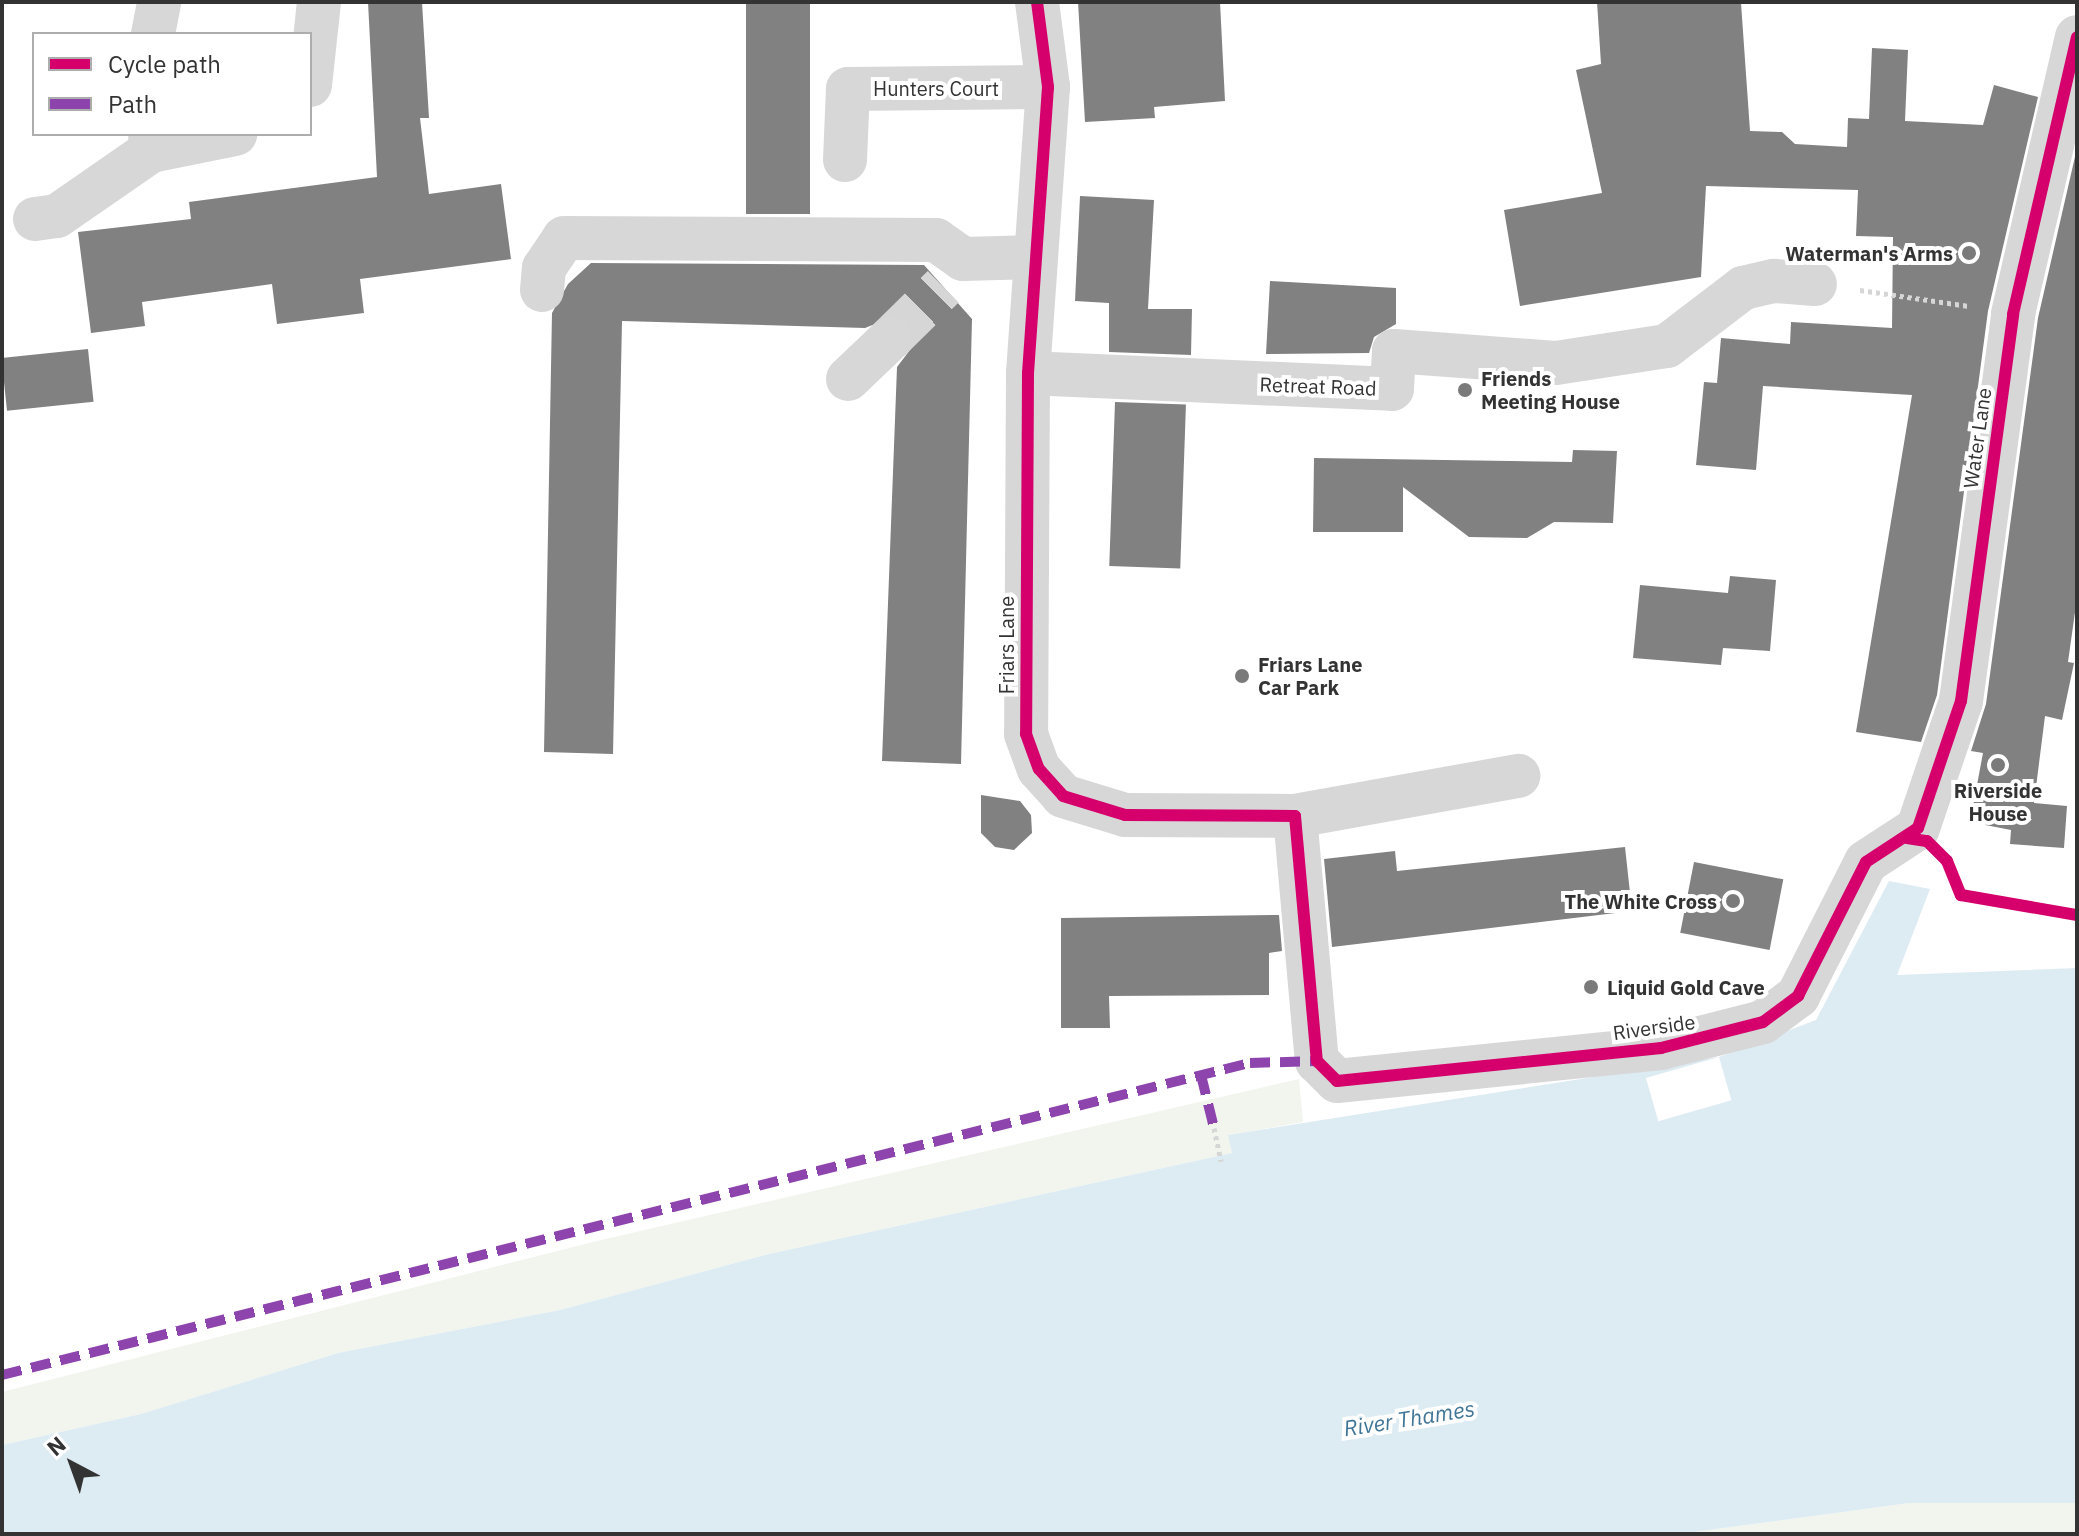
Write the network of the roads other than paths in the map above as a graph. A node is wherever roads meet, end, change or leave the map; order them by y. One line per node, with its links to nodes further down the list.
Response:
1 (159, 2): 4 (street)
2 (319, 2): 6 (street)
3 (1037, 2): 7 (street, Friars Lane)
4 (153, 32)
5 (2077, 37): 20 (street, Water Lane)
6 (312, 67)
7 (1048, 87): 10 (street, Hunters Court); 12 (street, Friars Lane)
8 (216, 136): 9 (street)
9 (150, 143): 11 (street)
10 (845, 160)
11 (35, 219)
12 (1033, 257): 14 (street); 16 (street, Friars Lane)
13 (1788, 272): 16 (street, Retreat Road)
14 (542, 290)
15 (889, 340): 17 (street)
16 (1028, 373): 19 (street, Friars Lane)
17 (848, 379)
18 (1518, 776): 19 (street, Friars Lane)
19 (1295, 816): 20 (street, Riverside)
20 (1907, 838)

